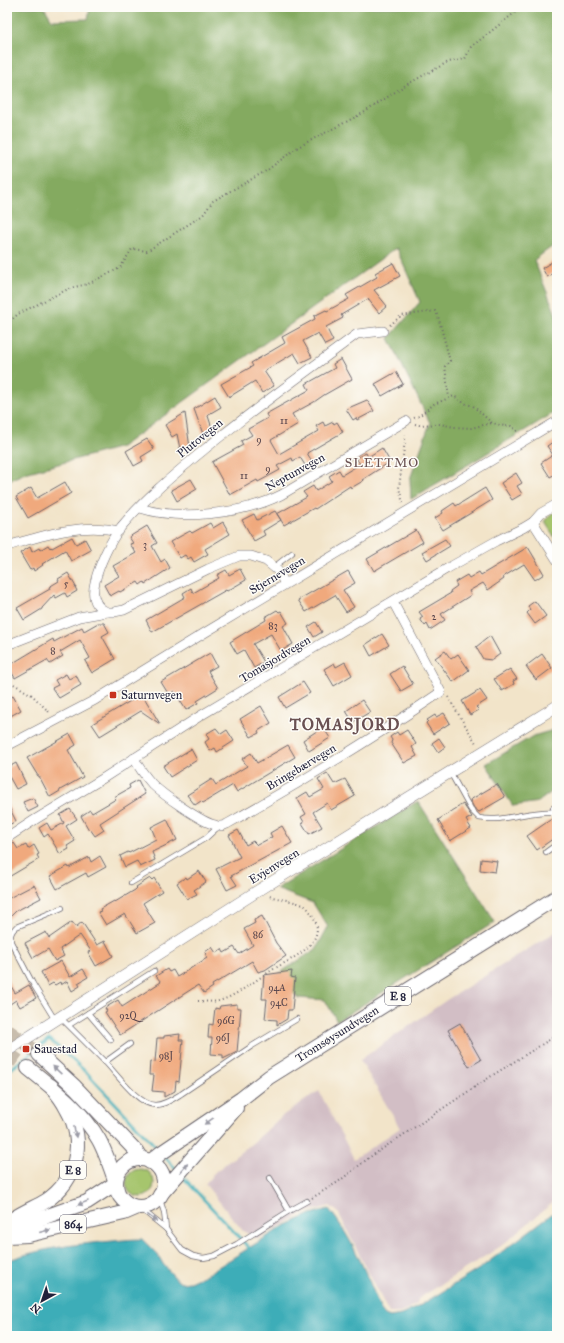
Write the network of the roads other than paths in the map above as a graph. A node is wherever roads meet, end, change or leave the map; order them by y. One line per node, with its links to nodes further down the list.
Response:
1 (383, 330): 5 (street, Plutovegen)
2 (557, 421): 12 (street, Stjernevegen)
3 (406, 422): 5 (street, Neptunvegen)
4 (557, 504): 6 (street, Tomasjordvegen)
5 (140, 508): 7 (street, Plutovegen)
6 (533, 522): 10 (street); 13 (street, Tomasjordvegen)
7 (119, 531): 8 (street); 14 (street, Plutovegen)
8 (7, 546)
9 (292, 553): 11 (lane)
10 (557, 560)
11 (274, 567): 12 (street); 14 (street)
12 (285, 584): 17 (street, Stjernevegen)
13 (393, 602): 18 (street, Tomasjordvegen); 22 (street, Bringebærvegen)
14 (107, 612): 15 (street)
15 (7, 645)
16 (557, 706): 19 (street, Evjenvegen)
17 (7, 746)
18 (134, 758): 22 (street); 23 (street, Tomasjordvegen)
19 (450, 772): 21 (lane); 31 (street, Evjenvegen)
20 (557, 806): 21 (lane)
21 (556, 813)
22 (219, 826): 26 (lane)
23 (7, 838)
24 (557, 844): 25 (lane)
25 (546, 852)
26 (131, 883)
27 (557, 897): 42 (main road, Tromsøysundvegen / E 8)
28 (62, 908): 31 (lane)
29 (154, 971): 30 (lane)
30 (88, 1013): 33 (lane); 34 (lane)
31 (58, 1018): 33 (lane); 36 (street, Evjenvegen)
32 (297, 1019): 38 (lane)
33 (68, 1025): 38 (lane)
34 (112, 1040)
35 (130, 1044): 38 (lane)
36 (7, 1051)
37 (39, 1054): 41 (main road, one-way to 37)
38 (105, 1062)
39 (28, 1068): 40 (main road, E 8)
40 (51, 1086): 43 (main road, E 8); 51 (main road, E 8, one-way to 51)
41 (79, 1091): 43 (lane); 44 (main road)
42 (241, 1099): 44 (main road, Tromsøysundvegen / E 8, one-way to 44); 47 (main road, Tromsøysundvegen / E 8, one-way to 42)
43 (69, 1103): 46 (main road, E 8)
44 (146, 1160): 46 (main road, E 8); 47 (main road)
45 (270, 1178): 50 (lane)
46 (116, 1183): 49 (main road, E 8); 53 (main road, 864, one-way to 53)
47 (159, 1197): 49 (main road, E 8); 52 (lane)
48 (307, 1201): 50 (lane)
49 (138, 1207): 52 (lane, one-way to 52); 53 (main road, 864, one-way to 49)
50 (289, 1211): 52 (lane)
51 (7, 1229)
52 (166, 1229)
53 (7, 1235)

